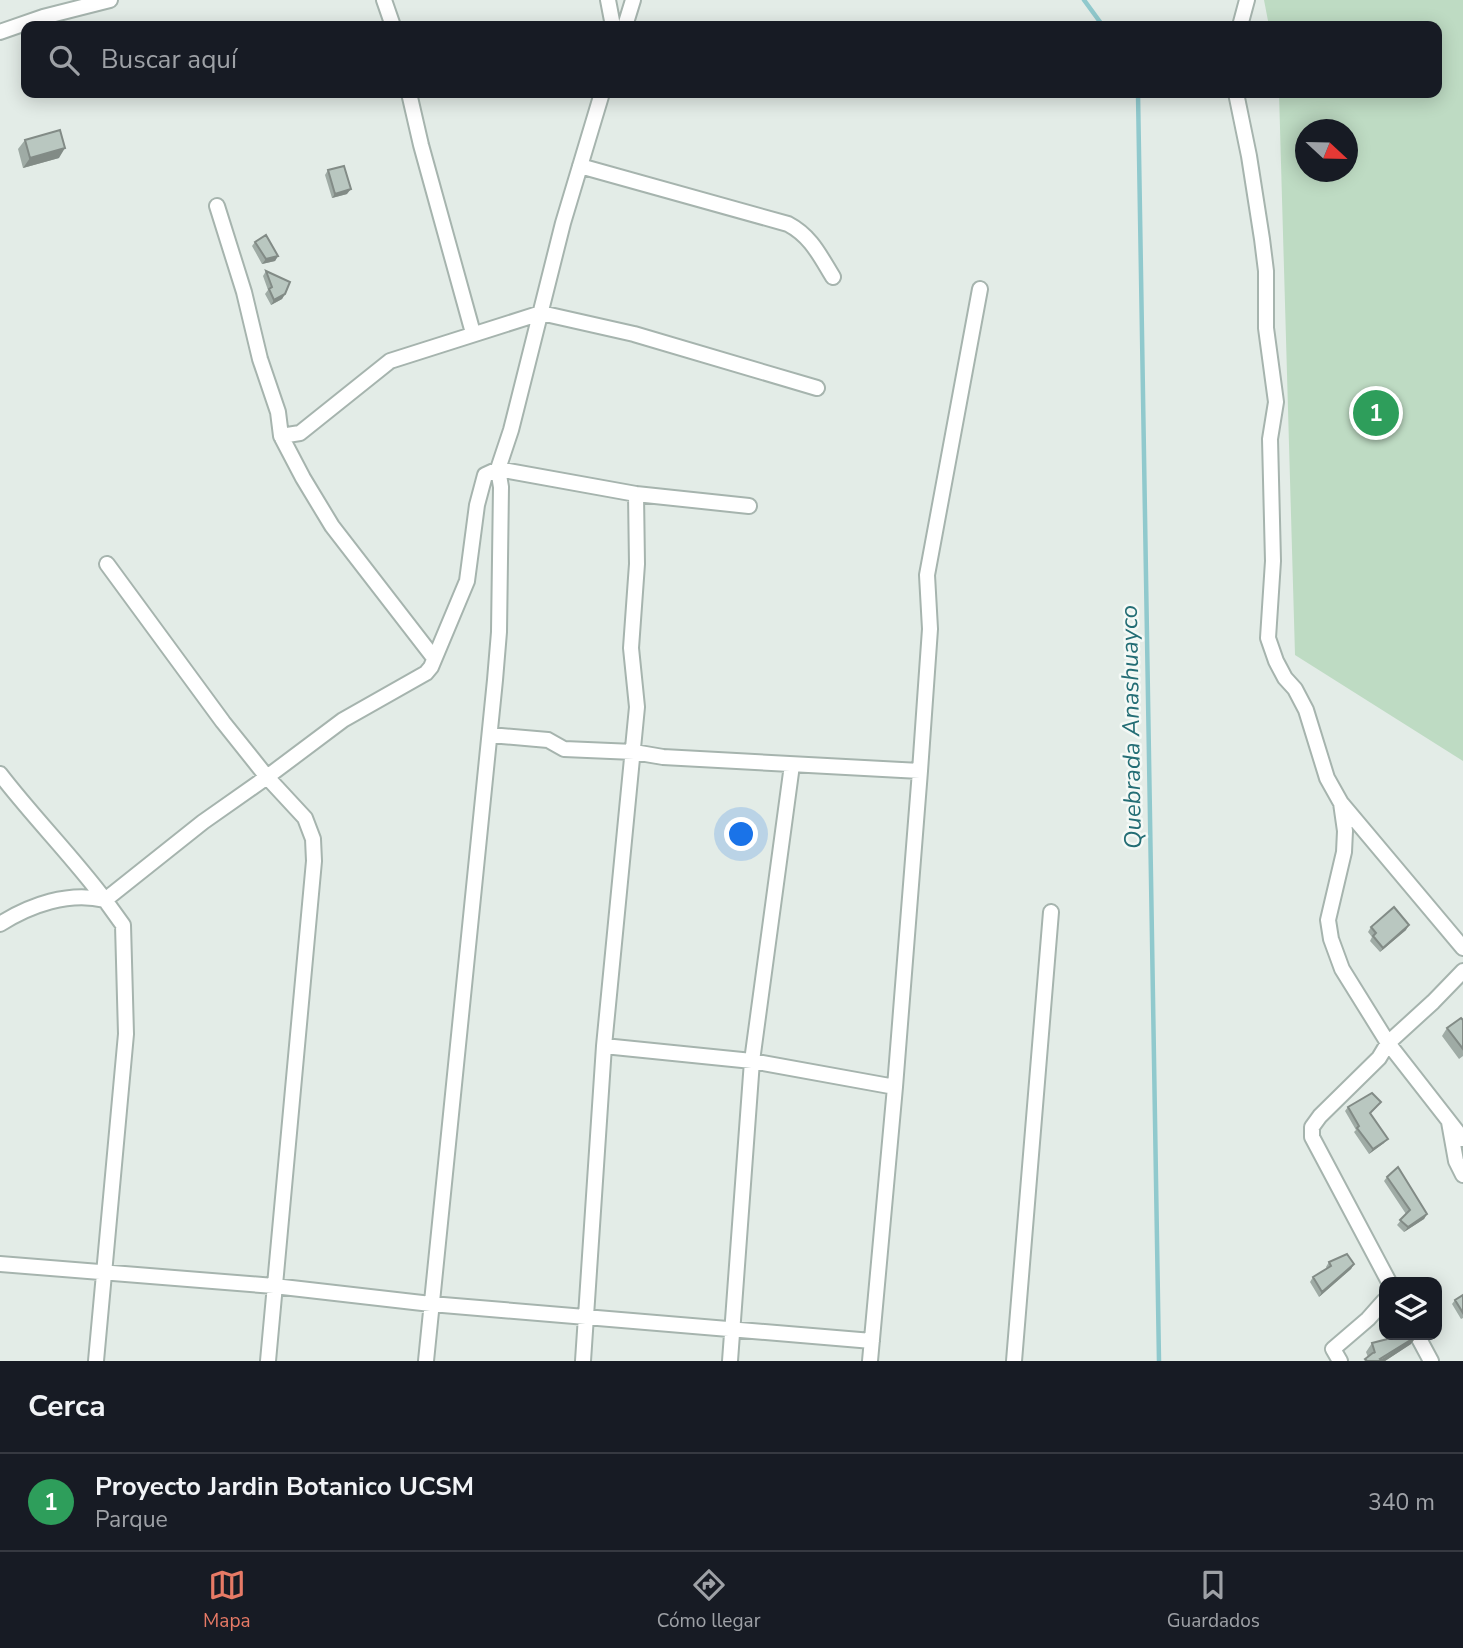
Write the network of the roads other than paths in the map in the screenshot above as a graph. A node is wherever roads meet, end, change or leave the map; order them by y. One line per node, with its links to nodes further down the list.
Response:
1 (110, 0): 6 (street)
2 (384, 0): 7 (street)
3 (608, 0): 8 (street)
4 (634, 0): 9 (street)
5 (1247, 0): 10 (street)
6 (32, 21)
7 (391, 21)
8 (612, 21)
9 (627, 21)
10 (1241, 21)
11 (21, 25): 12 (street)
12 (0, 32)
13 (410, 98): 21 (street)
14 (600, 98): 16 (street)
15 (1237, 98): 35 (street)
16 (580, 166): 18 (street); 20 (street)
17 (217, 206): 23 (street)
18 (833, 277)
19 (980, 289): 32 (street)
20 (541, 313): 21 (street); 22 (street); 24 (street)
21 (473, 333): 23 (street)
22 (817, 388)
23 (281, 436): 28 (street)
24 (498, 469): 25 (street); 28 (street); 29 (street)
25 (636, 494): 26 (street); 30 (street)
26 (749, 506)
27 (107, 564): 34 (street)
28 (434, 658): 34 (street)
29 (490, 735): 30 (street); 52 (street)
30 (634, 752): 31 (street); 42 (street)
31 (792, 765): 32 (street); 43 (street)
32 (920, 771): 44 (street)
33 (0, 774): 36 (street)
34 (267, 777): 36 (street); 51 (street)
35 (1341, 803): 39 (street); 41 (street)
36 (105, 900): 38 (street); 49 (street)
37 (1052, 912): 64 (street)
38 (0, 924)
39 (1463, 948)
40 (1463, 971): 41 (street)
41 (1388, 1043): 45 (street); 50 (street)
42 (604, 1046): 43 (street); 54 (street)
43 (752, 1061): 44 (street); 55 (street)
44 (895, 1087): 57 (street)
45 (1448, 1121): 46 (street); 47 (street)
46 (1463, 1139)
47 (1463, 1175)
48 (0, 1264): 49 (street)
49 (105, 1271): 51 (street); 58 (street)
50 (1386, 1277)
51 (274, 1286): 52 (street); 59 (street)
52 (430, 1304): 54 (street); 60 (street)
53 (1379, 1307): 65 (street)
54 (587, 1317): 55 (street); 61 (street)
55 (733, 1329): 57 (street); 62 (street)
56 (1420, 1340): 66 (street)
57 (872, 1341): 63 (street)
58 (96, 1361)
59 (268, 1361)
60 (426, 1361)
61 (583, 1361)
62 (730, 1361)
63 (870, 1361)
64 (1014, 1361)
65 (1340, 1361)
66 (1431, 1361)

